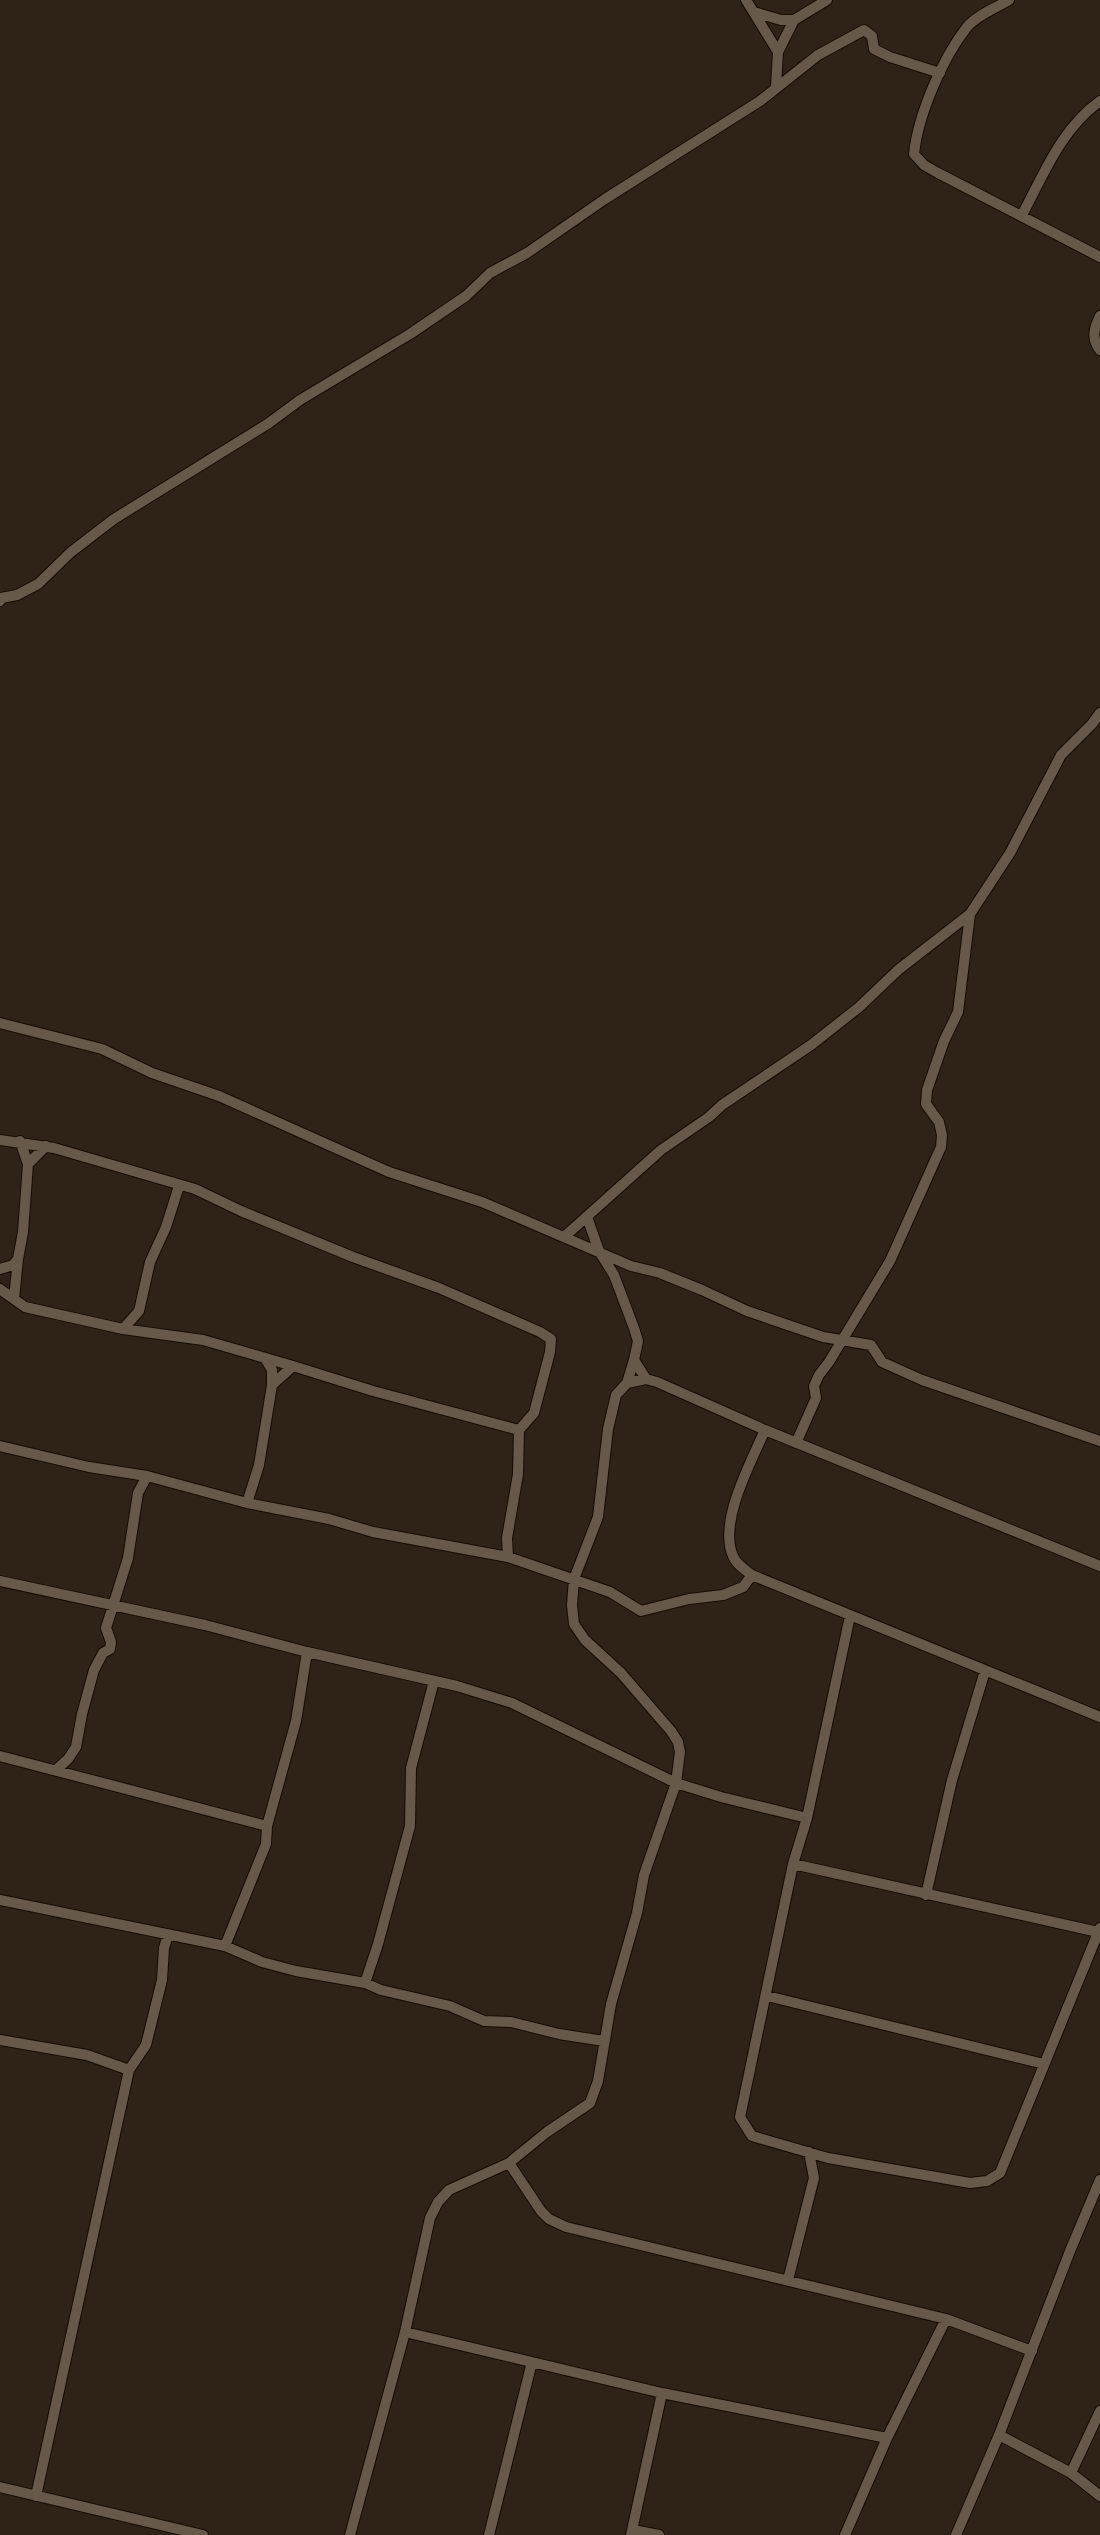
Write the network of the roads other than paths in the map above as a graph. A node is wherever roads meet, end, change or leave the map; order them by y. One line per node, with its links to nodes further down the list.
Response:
1 (746, 0): 4 (street)
2 (827, 0): 5 (street)
3 (1009, 0): 7 (street)
4 (754, 12): 5 (street); 6 (street)
5 (794, 20): 6 (street)
6 (778, 52): 8 (street)
7 (940, 73): 8 (street); 10 (street)
8 (776, 86): 14 (street)
9 (1100, 101): 10 (street)
10 (1022, 215): 11 (street)
11 (1100, 258)
12 (1100, 316): 13 (street)
13 (1100, 350)
14 (0, 599)
15 (1100, 714): 16 (street)
16 (970, 914): 23 (street); 31 (street)
17 (0, 1023): 24 (street)
18 (0, 1140): 19 (street)
19 (20, 1142): 20 (street); 21 (street)
20 (46, 1146): 21 (street); 22 (street)
21 (28, 1164): 26 (street)
22 (179, 1186): 30 (street); 38 (street)
23 (587, 1217): 24 (street); 25 (street)
24 (564, 1237): 25 (street)
25 (599, 1251): 31 (street); 33 (street)
26 (18, 1259): 27 (street); 29 (street)
27 (0, 1269)
28 (0, 1289): 29 (street)
29 (14, 1299): 30 (street)
30 (124, 1329): 32 (street)
31 (842, 1341): 40 (street); 41 (street)
32 (265, 1358): 34 (street); 37 (street)
33 (634, 1360): 35 (street); 36 (street)
34 (293, 1366): 37 (street); 38 (street)
35 (646, 1379): 36 (street); 39 (street)
36 (627, 1383): 48 (street)
37 (272, 1384): 44 (street)
38 (519, 1430): 45 (street)
39 (765, 1430): 41 (street); 47 (street)
40 (1100, 1442)
41 (796, 1443): 46 (street)
42 (0, 1446): 43 (street)
43 (146, 1476): 44 (street); 50 (street)
44 (247, 1503): 45 (street)
45 (508, 1557): 48 (street)
46 (1100, 1566)
47 (752, 1575): 48 (street); 51 (street)
48 (574, 1579): 58 (street)
49 (0, 1582): 50 (street)
50 (112, 1606): 52 (street); 57 (street)
51 (850, 1616): 53 (street); 59 (street)
52 (307, 1652): 54 (street); 60 (street)
53 (985, 1671): 55 (street); 62 (street)
54 (434, 1680): 58 (street); 67 (street)
55 (1100, 1717)
56 (0, 1756): 57 (street)
57 (56, 1770): 60 (street)
58 (676, 1782): 59 (street); 70 (street)
59 (806, 1818): 61 (street)
60 (268, 1826): 66 (street)
61 (793, 1864): 62 (street); 68 (street)
62 (926, 1895): 64 (street)
63 (0, 1900): 65 (street)
64 (1099, 1930): 71 (street)
65 (168, 1935): 66 (street); 72 (street)
66 (226, 1946): 67 (street)
67 (365, 1983): 70 (street)
68 (767, 1996): 71 (street); 73 (street)
69 (0, 2040): 72 (street)
70 (604, 2041): 74 (street)
71 (1044, 2064): 73 (street)
72 (129, 2070): 87 (street)
73 (809, 2152): 76 (street)
74 (508, 2163): 76 (street); 78 (street)
75 (1100, 2180): 79 (street)
76 (788, 2280): 77 (street)
77 (946, 2319): 79 (street); 84 (street)
78 (406, 2332): 80 (street); 91 (street)
79 (1032, 2351): 83 (street)
80 (532, 2362): 81 (street); 92 (street)
81 (662, 2393): 84 (street); 89 (street)
82 (1100, 2411): 85 (street)
83 (999, 2435): 85 (street); 95 (street)
84 (888, 2438): 94 (street)
85 (1071, 2473): 88 (street)
86 (0, 2487): 87 (street)
87 (36, 2496): 90 (street)
88 (1100, 2496)
89 (632, 2532): 93 (street)
90 (203, 2535)
91 (350, 2535)
92 (489, 2535)
93 (659, 2535)
94 (845, 2535)
95 (956, 2535)

